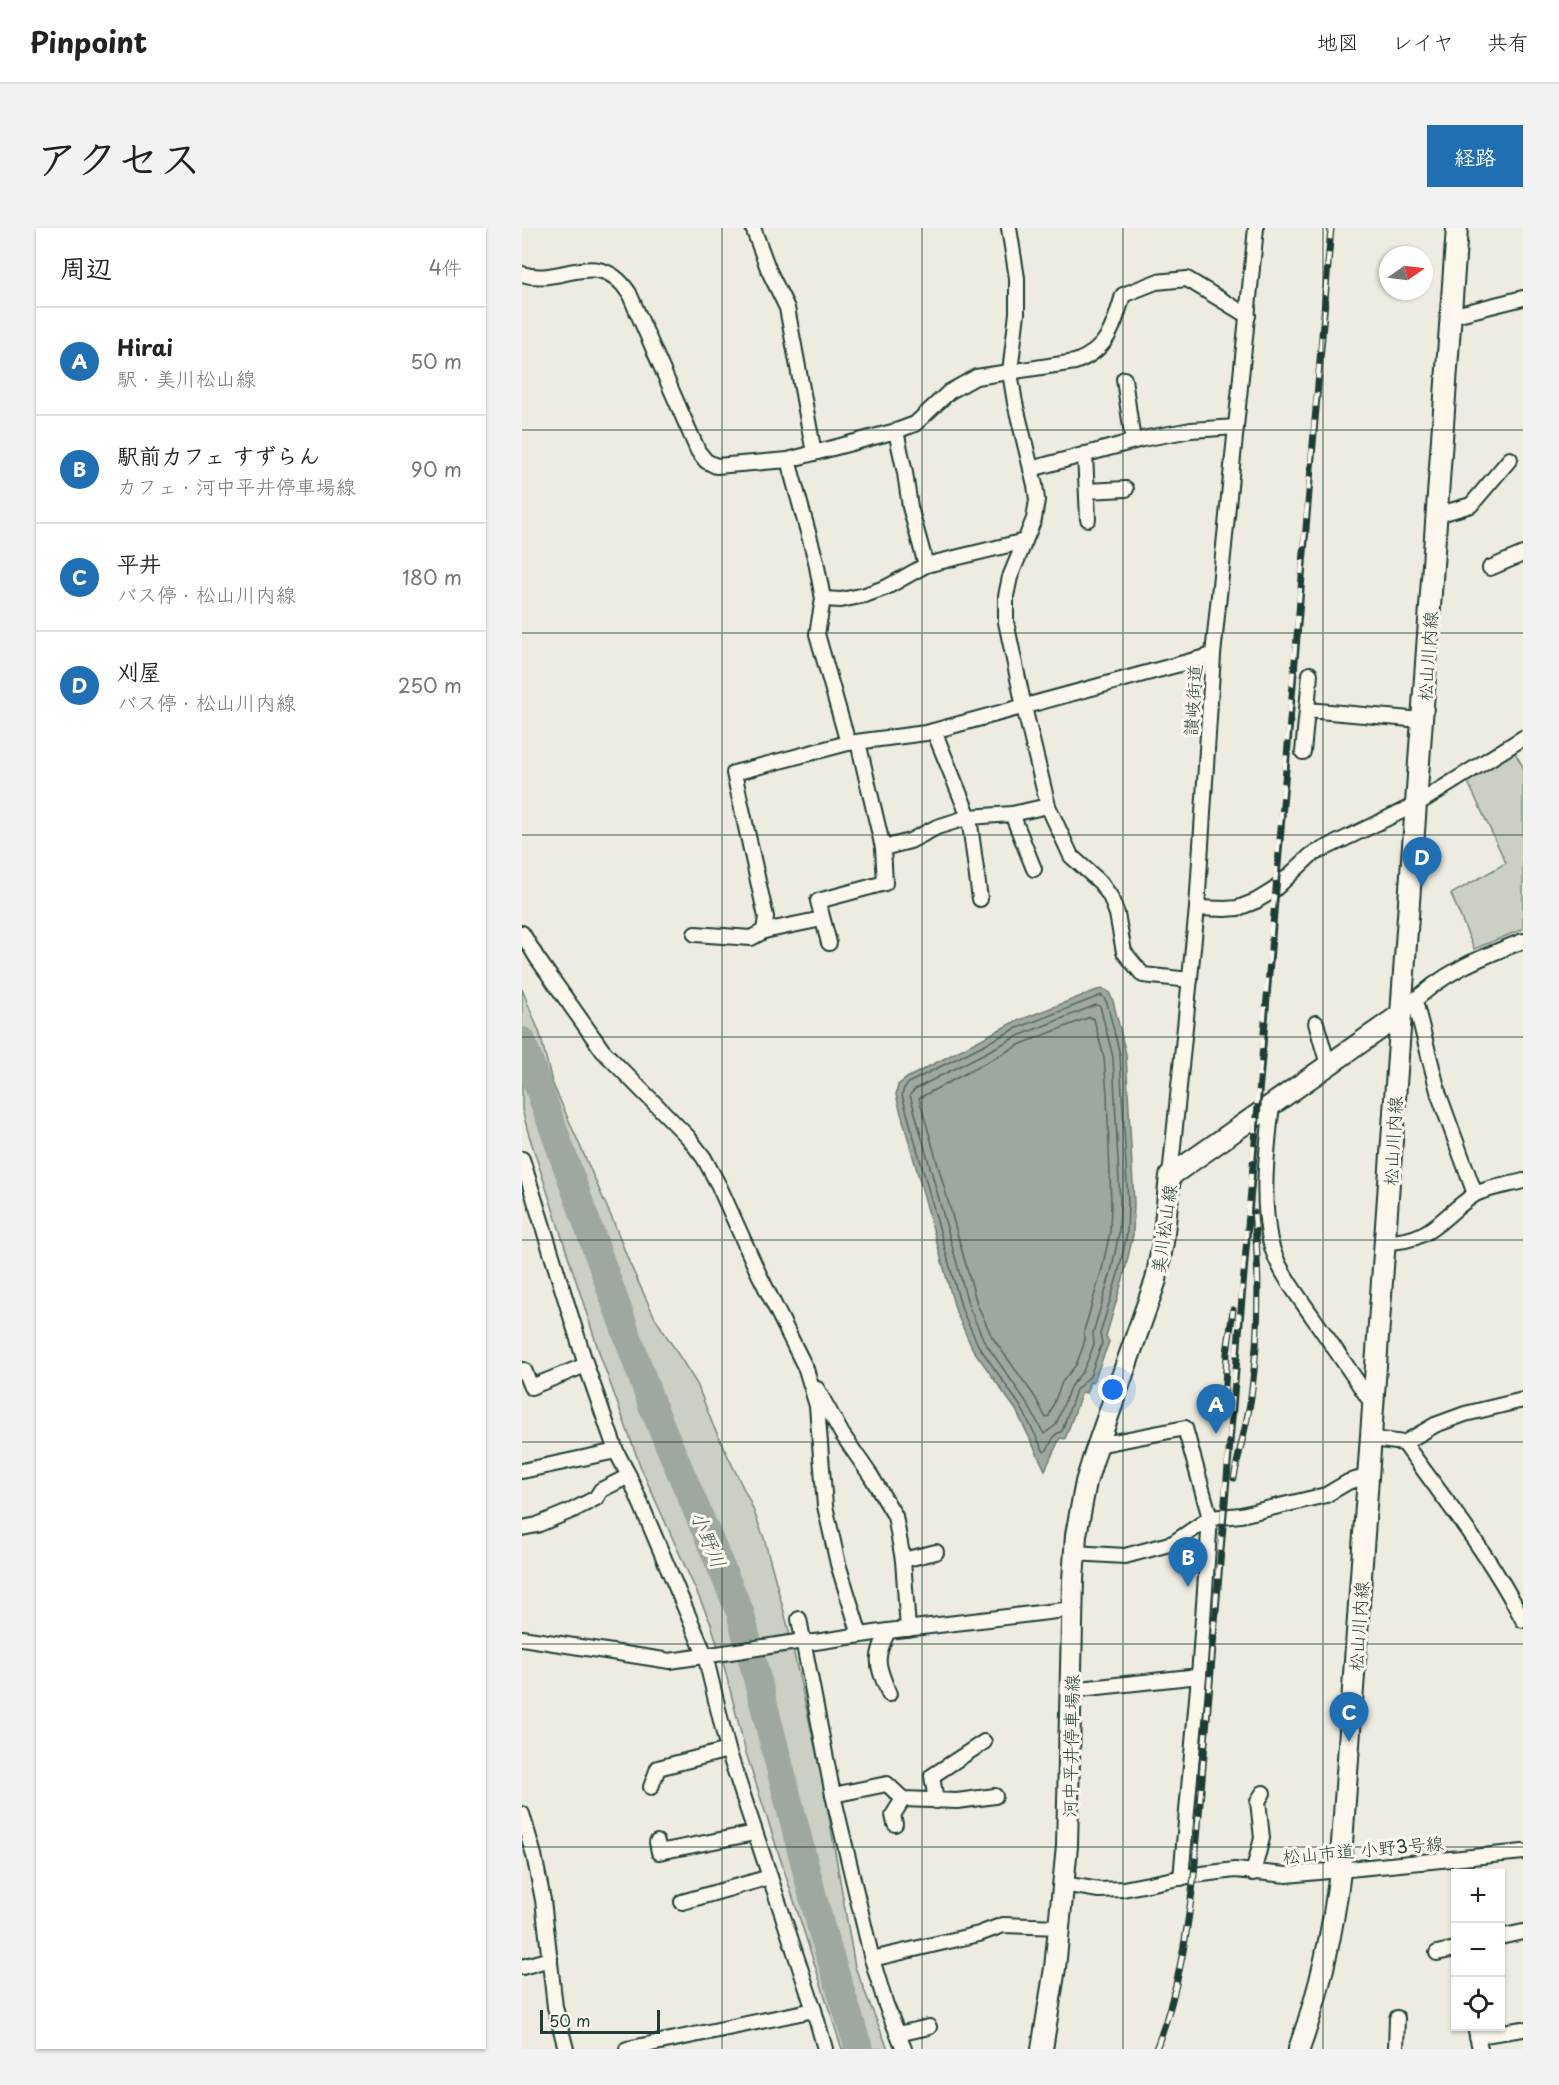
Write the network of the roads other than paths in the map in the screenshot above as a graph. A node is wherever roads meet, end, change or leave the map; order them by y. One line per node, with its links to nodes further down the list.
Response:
1 (753, 228): 14 (street)
2 (1009, 228): 9 (street)
3 (1256, 228): 8 (street, 讃岐街道)
4 (1457, 228): 7 (main road, 松山川内線)
5 (522, 274): 16 (street)
6 (1523, 297): 7 (street)
7 (1451, 315): 21 (main road, 松山川内線)
8 (1248, 316): 9 (street); 11 (street, 讃岐街道)
9 (1010, 372): 12 (street); 18 (street)
10 (1124, 379): 13 (street)
11 (1236, 427): 13 (street); 28 (street, 讃岐街道)
12 (896, 431): 14 (street); 25 (street)
13 (1133, 441): 15 (street)
14 (814, 453): 16 (street)
15 (1085, 454): 18 (street); 20 (street)
16 (789, 459): 27 (street)
17 (1510, 459): 21 (street)
18 (1031, 469): 23 (street)
19 (1125, 489): 20 (street)
20 (1087, 491): 22 (street)
21 (1437, 515): 32 (main road, 松山川内線)
22 (1088, 519)
23 (1025, 541): 25 (street); 30 (street)
24 (1523, 554): 26 (street)
25 (926, 565): 27 (street)
26 (1490, 568)
27 (823, 599): 35 (street)
28 (1213, 655): 30 (street); 44 (street, 讃岐街道)
29 (1310, 674): 31 (street)
30 (1024, 707): 33 (street); 38 (street)
31 (1307, 710): 32 (street); 36 (street)
32 (1422, 720): 37 (main road, 松山川内線)
33 (934, 731): 35 (street); 40 (street)
34 (1523, 738): 37 (street)
35 (853, 743): 41 (street); 46 (street)
36 (1303, 752)
37 (1417, 804): 44 (street); 53 (main road, 松山川内線)
38 (1048, 806): 39 (street); 51 (street)
39 (1012, 814): 40 (street); 42 (street)
40 (969, 817): 41 (street); 43 (street)
41 (883, 848): 45 (street)
42 (1034, 869)
43 (980, 899)
44 (1197, 908): 51 (street, 讃岐街道)
45 (822, 919): 46 (street); 50 (street)
46 (764, 931): 48 (street)
47 (522, 933): 63 (street)
48 (695, 934)
49 (1523, 941): 52 (street)
50 (829, 943)
51 (1190, 980): 58 (street, 讃岐街道)
52 (1415, 1001): 53 (street); 60 (street)
53 (1400, 1015): 55 (main road, 美川松山線); 61 (main road, 松山川内線)
54 (1316, 1023): 55 (street)
55 (1328, 1065): 56 (main road, 美川松山線)
56 (1272, 1104): 58 (main road, 美川松山線); 66 (street)
57 (523, 1167): 62 (street)
58 (1170, 1176): 69 (main road, 美川松山線)
59 (1523, 1181): 60 (street)
60 (1475, 1194): 61 (street)
61 (1386, 1242): 66 (main road, 松山川内線)
62 (586, 1365): 64 (street); 70 (street)
63 (806, 1369): 78 (street); 85 (street)
64 (522, 1371)
65 (1523, 1400): 68 (street)
66 (1374, 1407): 67 (main road, 松山川内線)
67 (1372, 1439): 68 (street); 73 (main road, 松山川内線)
68 (1404, 1443): 79 (street)
69 (1098, 1445): 74 (street); 77 (main road, 河中平井停車場線)
70 (616, 1451): 71 (street); 72 (street)
71 (522, 1471)
72 (629, 1476): 75 (street); 88 (street)
73 (1369, 1476): 74 (street); 105 (main road, 松山川内線)
74 (1210, 1518): 77 (street); 89 (street)
75 (522, 1528)
76 (936, 1552): 78 (street)
77 (1074, 1553): 80 (main road, 河中平井停車場線)
78 (903, 1560): 83 (street)
79 (1517, 1594): 82 (street)
80 (1073, 1609): 83 (street); 90 (main road, 河中平井停車場線)
81 (799, 1618): 87 (street)
82 (1523, 1620)
83 (908, 1629): 84 (street)
84 (888, 1631): 85 (street); 91 (street)
85 (860, 1635): 87 (street)
86 (522, 1638): 88 (street)
87 (800, 1642): 88 (street); 96 (street)
88 (709, 1655): 93 (street)
89 (1199, 1676): 90 (street); 108 (street)
90 (1071, 1690): 109 (main road, 河中平井停車場線)
91 (889, 1694)
92 (984, 1742): 99 (street)
93 (728, 1750): 94 (street); 102 (street)
94 (651, 1787)
95 (1263, 1792): 106 (street)
96 (833, 1795): 98 (street); 117 (street)
97 (995, 1796): 99 (street)
98 (903, 1799): 99 (street); 101 (street)
99 (936, 1801)
100 (522, 1815): 116 (street)
101 (895, 1824)
102 (755, 1833): 103 (street); 107 (street)
103 (657, 1842)
104 (1523, 1852): 105 (street, 松山市道 小野3号線)
105 (1340, 1871): 106 (street, 松山市道 小野3号線); 130 (main road, 松山川内線)
106 (1253, 1873): 108 (street, 松山市道 小野3号線)
107 (770, 1877): 110 (street); 119 (street)
108 (1181, 1878): 109 (street, 松山市道 小野3号線)
109 (1064, 1884): 111 (main road, 河中平井停車場線)
110 (682, 1902)
111 (1060, 1927): 117 (street); 129 (main road, 河中平井停車場線)
112 (1523, 1932): 113 (street)
113 (1505, 1936)
114 (1451, 1950): 115 (street)
115 (1437, 1953)
116 (550, 1959): 118 (street); 125 (street)
117 (872, 1959): 123 (street)
118 (522, 1967)
119 (814, 2010): 126 (street); 127 (street)
120 (1397, 2018): 131 (street)
121 (929, 2027): 123 (street)
122 (1523, 2029): 124 (street)
123 (898, 2034): 128 (street)
124 (1477, 2037)
125 (566, 2049)
126 (627, 2049)
127 (825, 2049)
128 (904, 2049)
129 (1042, 2049)
130 (1299, 2049)
131 (1396, 2049)

